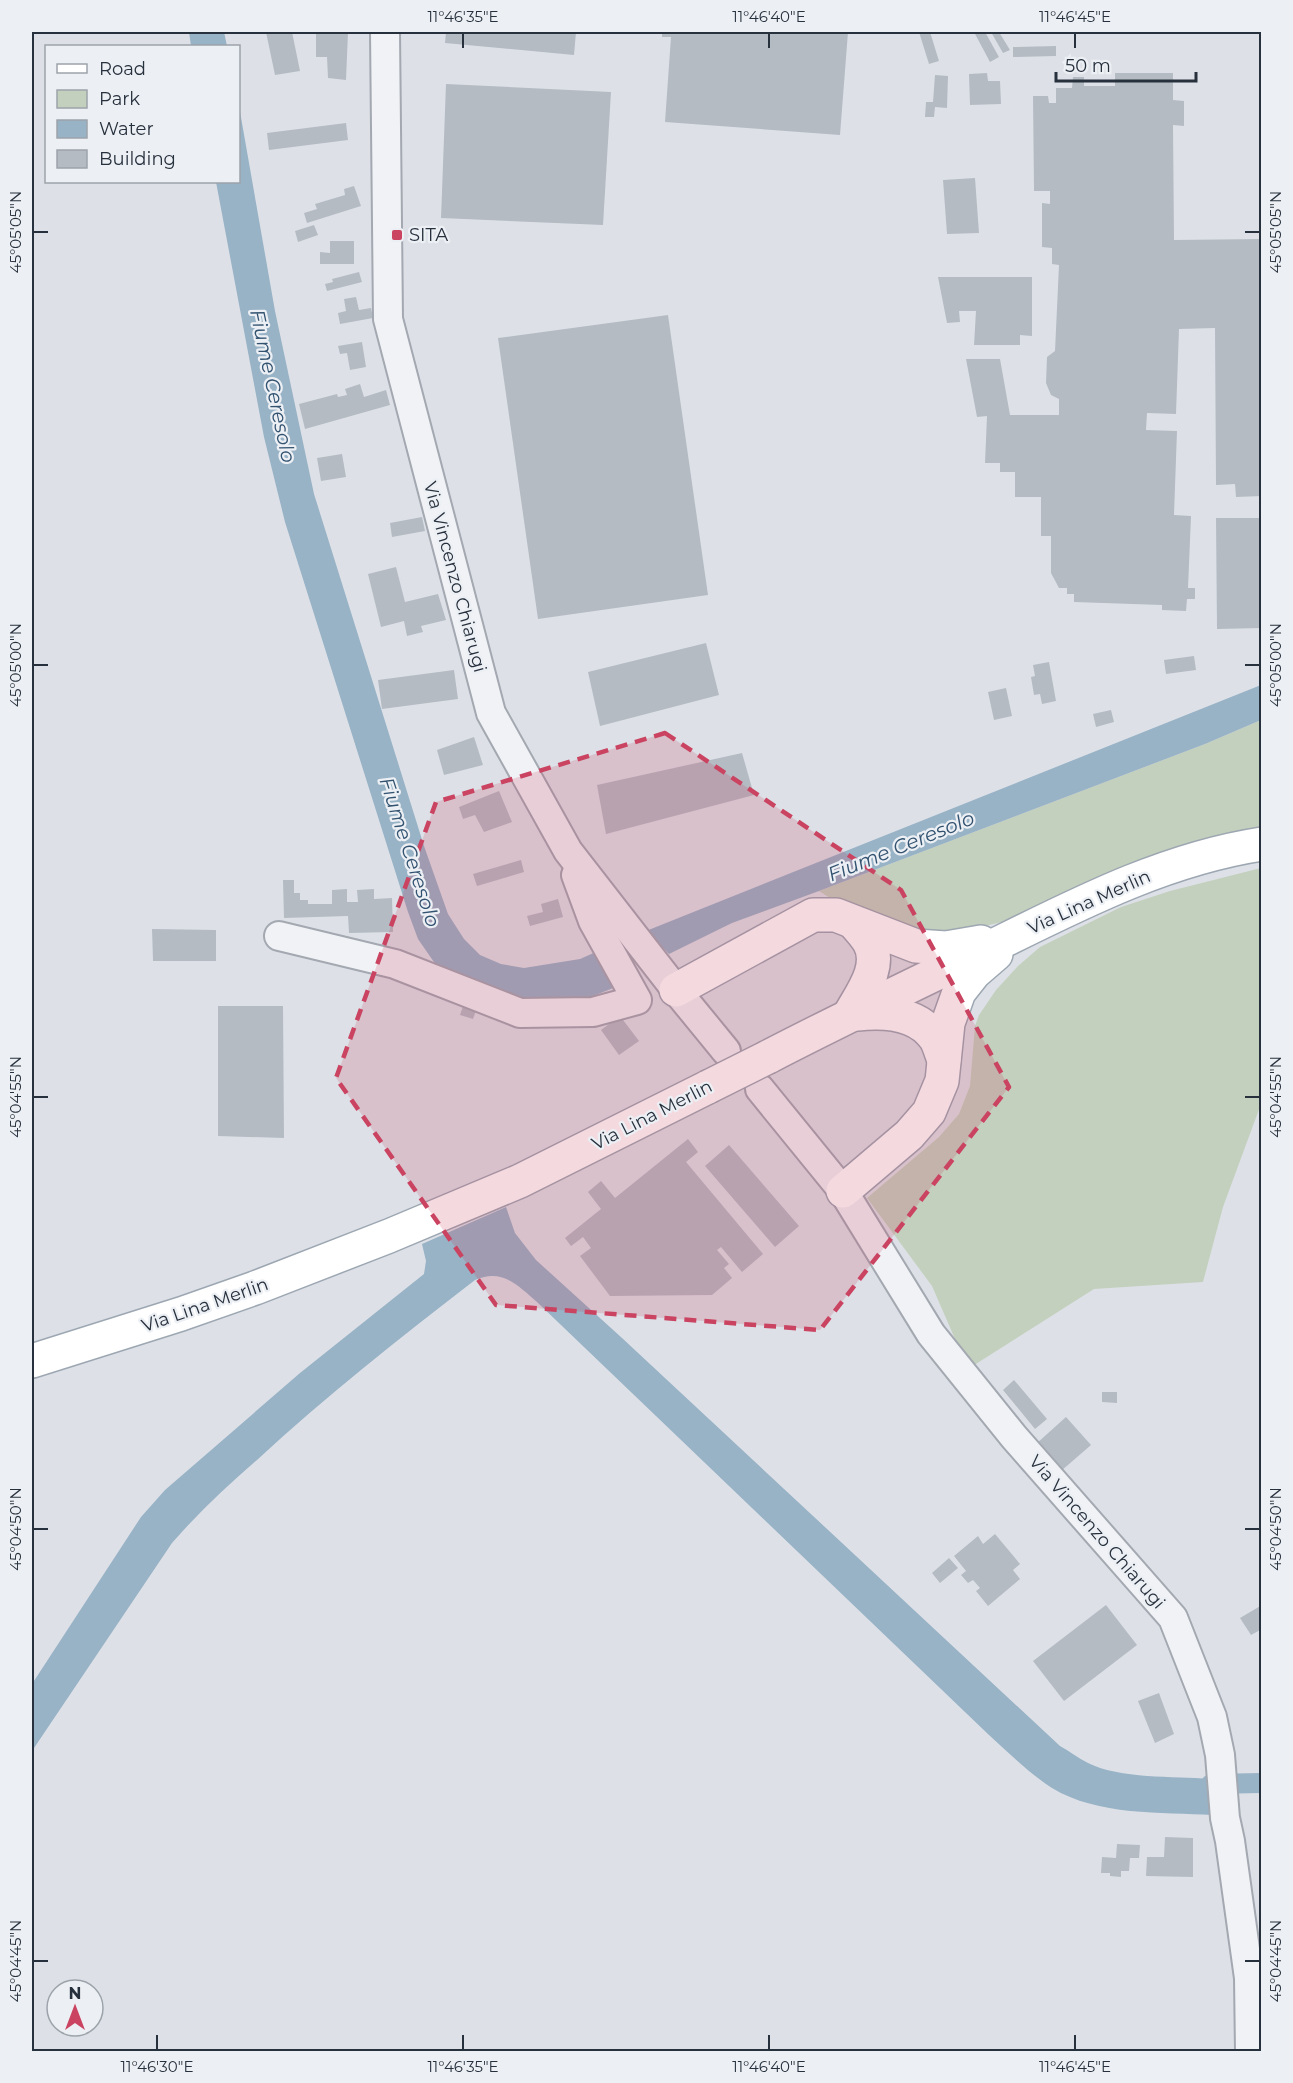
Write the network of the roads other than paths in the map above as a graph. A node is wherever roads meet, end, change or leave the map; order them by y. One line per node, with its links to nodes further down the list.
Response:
1 (385, 32): 3 (street, Via Vincenzo Chiarugi)
2 (1262, 844): 5 (main road, Via Lina Merlin)
3 (604, 917): 6 (street); 7 (street, Via Vincenzo Chiarugi)
4 (854, 923): 5 (main road); 7 (main road); 8 (main road)
5 (1026, 929): 8 (main road, Via Lina Merlin); 10 (main road)
6 (279, 936)
7 (676, 990): 9 (street, Via Vincenzo Chiarugi)
8 (850, 1014): 10 (main road); 13 (main road, Via Lina Merlin, bridge)
9 (726, 1051)
10 (944, 1060): 12 (main road)
11 (760, 1089): 12 (street, Via Vincenzo Chiarugi)
12 (843, 1191): 14 (street, Via Vincenzo Chiarugi)
13 (32, 1361)
14 (1250, 2052)

